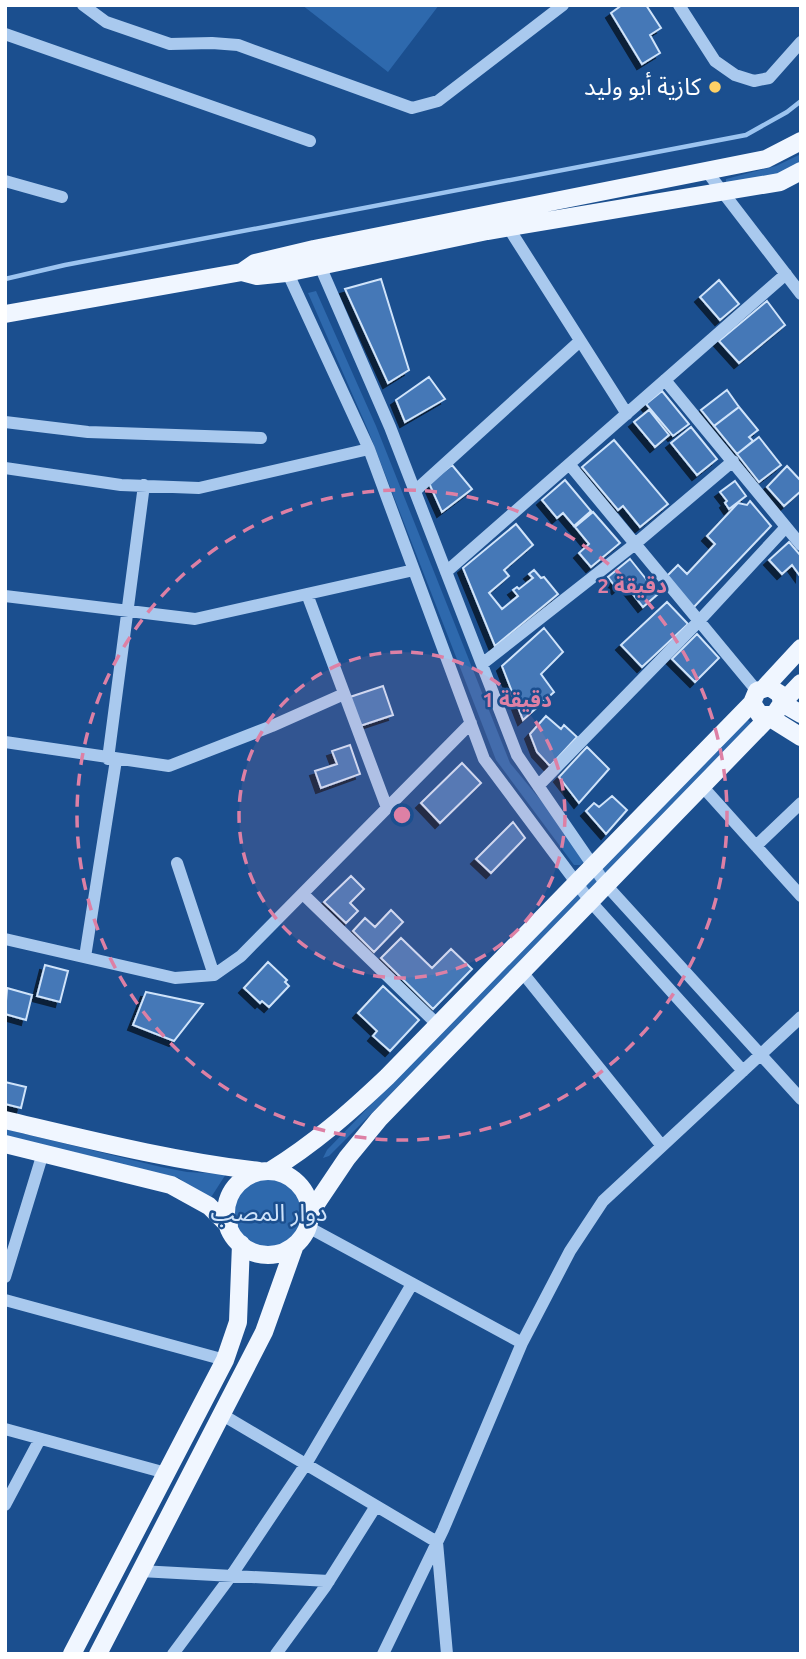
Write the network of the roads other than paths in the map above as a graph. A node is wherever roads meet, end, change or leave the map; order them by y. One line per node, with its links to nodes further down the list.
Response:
1 (83, 5): 2 (street)
2 (563, 5)
3 (680, 5): 5 (street)
4 (5, 34): 6 (street)
5 (801, 42)
6 (310, 141)
7 (801, 141): 8 (main road)
8 (705, 169): 11 (street); 14 (main road)
9 (801, 171): 11 (main road)
10 (5, 181): 12 (street)
11 (722, 191): 13 (main road); 16 (street)
12 (62, 197)
13 (508, 227): 14 (main road); 19 (street)
14 (317, 258): 15 (main road); 29 (street)
15 (284, 265): 18 (main road); 24 (street)
16 (786, 274): 17 (street); 20 (street)
17 (801, 294)
18 (5, 314)
19 (580, 341): 21 (street); 29 (street)
20 (665, 380): 21 (street); 25 (street)
21 (627, 414): 26 (street)
22 (5, 422): 23 (street)
23 (261, 438)
24 (369, 449): 28 (street); 33 (street)
25 (733, 461): 30 (street); 31 (street)
26 (569, 464): 31 (street); 34 (street)
27 (5, 468): 28 (street)
28 (144, 485): 37 (street)
29 (415, 491): 34 (street)
30 (786, 527): 32 (street); 38 (street)
31 (635, 544): 38 (street); 40 (street)
32 (801, 545)
33 (414, 570): 35 (street); 47 (street)
34 (446, 572): 40 (street)
35 (307, 594): 37 (street); 43 (street)
36 (5, 596): 37 (street)
37 (127, 611): 50 (street)
38 (699, 621): 42 (street); 51 (street)
39 (801, 648): 42 (main road)
40 (482, 663): 51 (street)
41 (801, 683): 44 (main road)
42 (758, 693): 44 (main road); 46 (main road); 57 (main road)
43 (344, 694): 50 (street); 54 (street)
44 (782, 703): 45 (main road); 46 (main road)
45 (801, 714)
46 (769, 717): 48 (main road); 52 (main road)
47 (471, 723): 54 (street); 58 (street)
48 (801, 737)
49 (5, 743): 50 (street)
50 (112, 759): 64 (street)
51 (538, 786): 57 (street)
52 (702, 786): 55 (street); 59 (main road)
53 (801, 803): 55 (street)
54 (387, 808): 60 (street)
55 (756, 846): 61 (street)
56 (177, 863): 66 (street)
57 (592, 866): 58 (main road); 59 (street)
58 (576, 883): 62 (street); 68 (main road)
59 (607, 886): 62 (main road); 69 (street)
60 (303, 894): 66 (street); 68 (street)
61 (801, 896)
62 (590, 901): 65 (main road); 70 (street)
63 (6, 941): 64 (street)
64 (85, 957): 66 (street)
65 (522, 972): 74 (street); 77 (main road)
66 (214, 975)
67 (801, 1017): 69 (street)
68 (438, 1025): 76 (main road)
69 (760, 1055): 70 (street); 71 (street)
70 (743, 1071): 74 (street)
71 (801, 1099)
72 (5, 1120): 76 (main road)
73 (5, 1144): 75 (main road)
74 (662, 1146): 84 (street)
75 (43, 1153): 78 (main road); 81 (street)
76 (266, 1171): 77 (main road); 78 (main road)
77 (309, 1220): 80 (main road); 82 (street)
78 (229, 1226): 79 (main road)
79 (241, 1244): 80 (main road); 85 (main road)
80 (295, 1245): 86 (main road)
81 (5, 1277)
82 (412, 1284): 84 (street); 89 (street)
83 (5, 1300): 85 (street)
84 (522, 1343): 93 (street)
85 (225, 1360): 90 (main road)
86 (221, 1414): 89 (street); 94 (main road)
87 (5, 1429): 88 (street)
88 (40, 1439): 90 (street); 91 (street)
89 (306, 1464): 92 (street); 95 (street)
90 (166, 1473): 97 (main road)
91 (5, 1505)
92 (376, 1506): 93 (street); 96 (street)
93 (437, 1542): 101 (street); 102 (street)
94 (140, 1571): 95 (street); 98 (main road)
95 (231, 1576): 96 (street); 99 (street)
96 (329, 1581): 100 (street)
97 (72, 1654)
98 (98, 1654)
99 (173, 1654)
100 (276, 1654)
101 (383, 1654)
102 (447, 1654)

